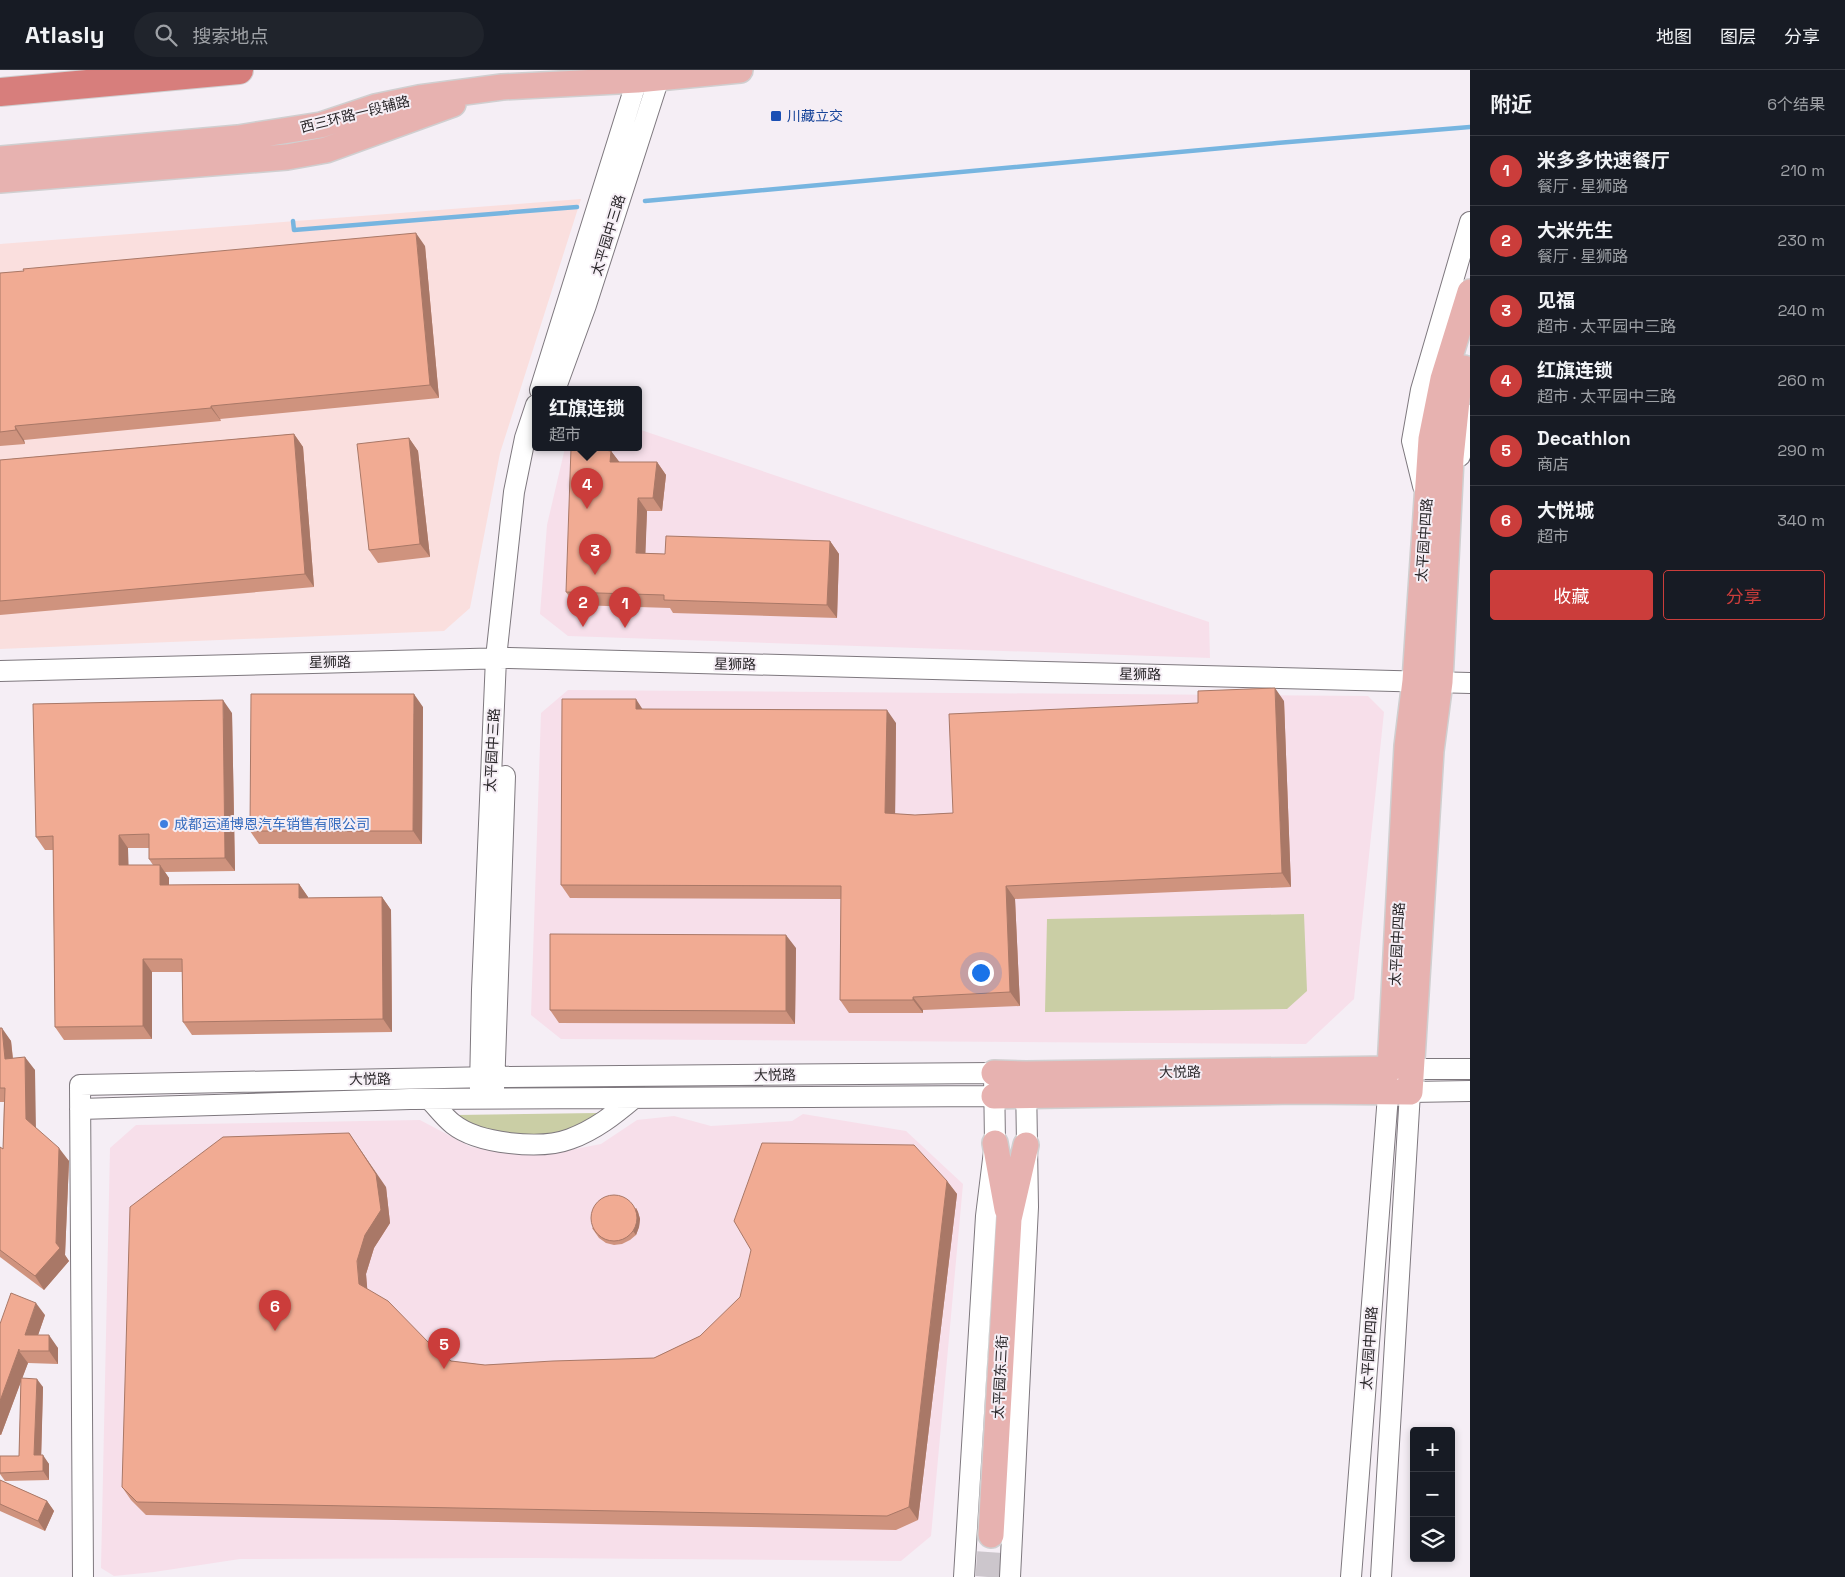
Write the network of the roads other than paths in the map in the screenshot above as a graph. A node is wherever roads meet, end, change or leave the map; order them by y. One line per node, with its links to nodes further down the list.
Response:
1 (239, 70): 5 (highway)
2 (740, 70): 3 (main road, 西三环路一段辅路)
3 (648, 79): 4 (main road, 西三环路一段辅路); 11 (street, 太平园中三路); 12 (street, 太平园中三路)
4 (502, 87): 6 (main road, 西三环路一段辅路); 7 (main road)
5 (0, 92)
6 (8, 158)
7 (0, 180)
8 (1470, 222): 16 (street)
9 (1467, 303): 16 (main road, 太平园中四路)
10 (1470, 349): 16 (main road)
11 (541, 386)
12 (556, 386)
13 (1470, 415): 16 (street)
14 (532, 417): 17 (street, 太平园中三路)
15 (535, 451): 17 (street, 太平园中三路)
16 (1437, 499): 19 (main road, 太平园中四路); 20 (main road)
17 (502, 658): 18 (street, 星狮路); 19 (street, 星狮路); 23 (street, 太平园中三路)
18 (0, 670)
19 (1415, 681): 20 (street, 星狮路); 24 (main road, 太平园中四路)
20 (1440, 682): 21 (street, 星狮路); 24 (main road)
21 (1470, 683)
22 (1470, 1069): 24 (street, 大悦路)
23 (487, 1077): 25 (street, 大悦路); 30 (street, 太平园中三路); 31 (street, 大悦路)
24 (1400, 1081): 26 (main road, 大悦路); 27 (street); 40 (street, 太平园中四路); 41 (street)
25 (994, 1084): 26 (main road, 大悦路); 28 (street); 32 (street)
26 (1026, 1085): 33 (street)
27 (1470, 1091)
28 (634, 1098): 29 (street); 30 (street)
29 (429, 1099): 30 (street); 31 (street)
30 (487, 1099)
31 (80, 1109): 37 (street)
32 (995, 1143): 34 (main road); 35 (street)
33 (1026, 1145): 34 (main road); 36 (street)
34 (1009, 1219): 36 (main road, 太平园东三街)
35 (967, 1536): 36 (street); 38 (street)
36 (1001, 1538): 39 (street)
37 (83, 1577)
38 (964, 1577)
39 (1010, 1577)
40 (1351, 1577)
41 (1381, 1577)

